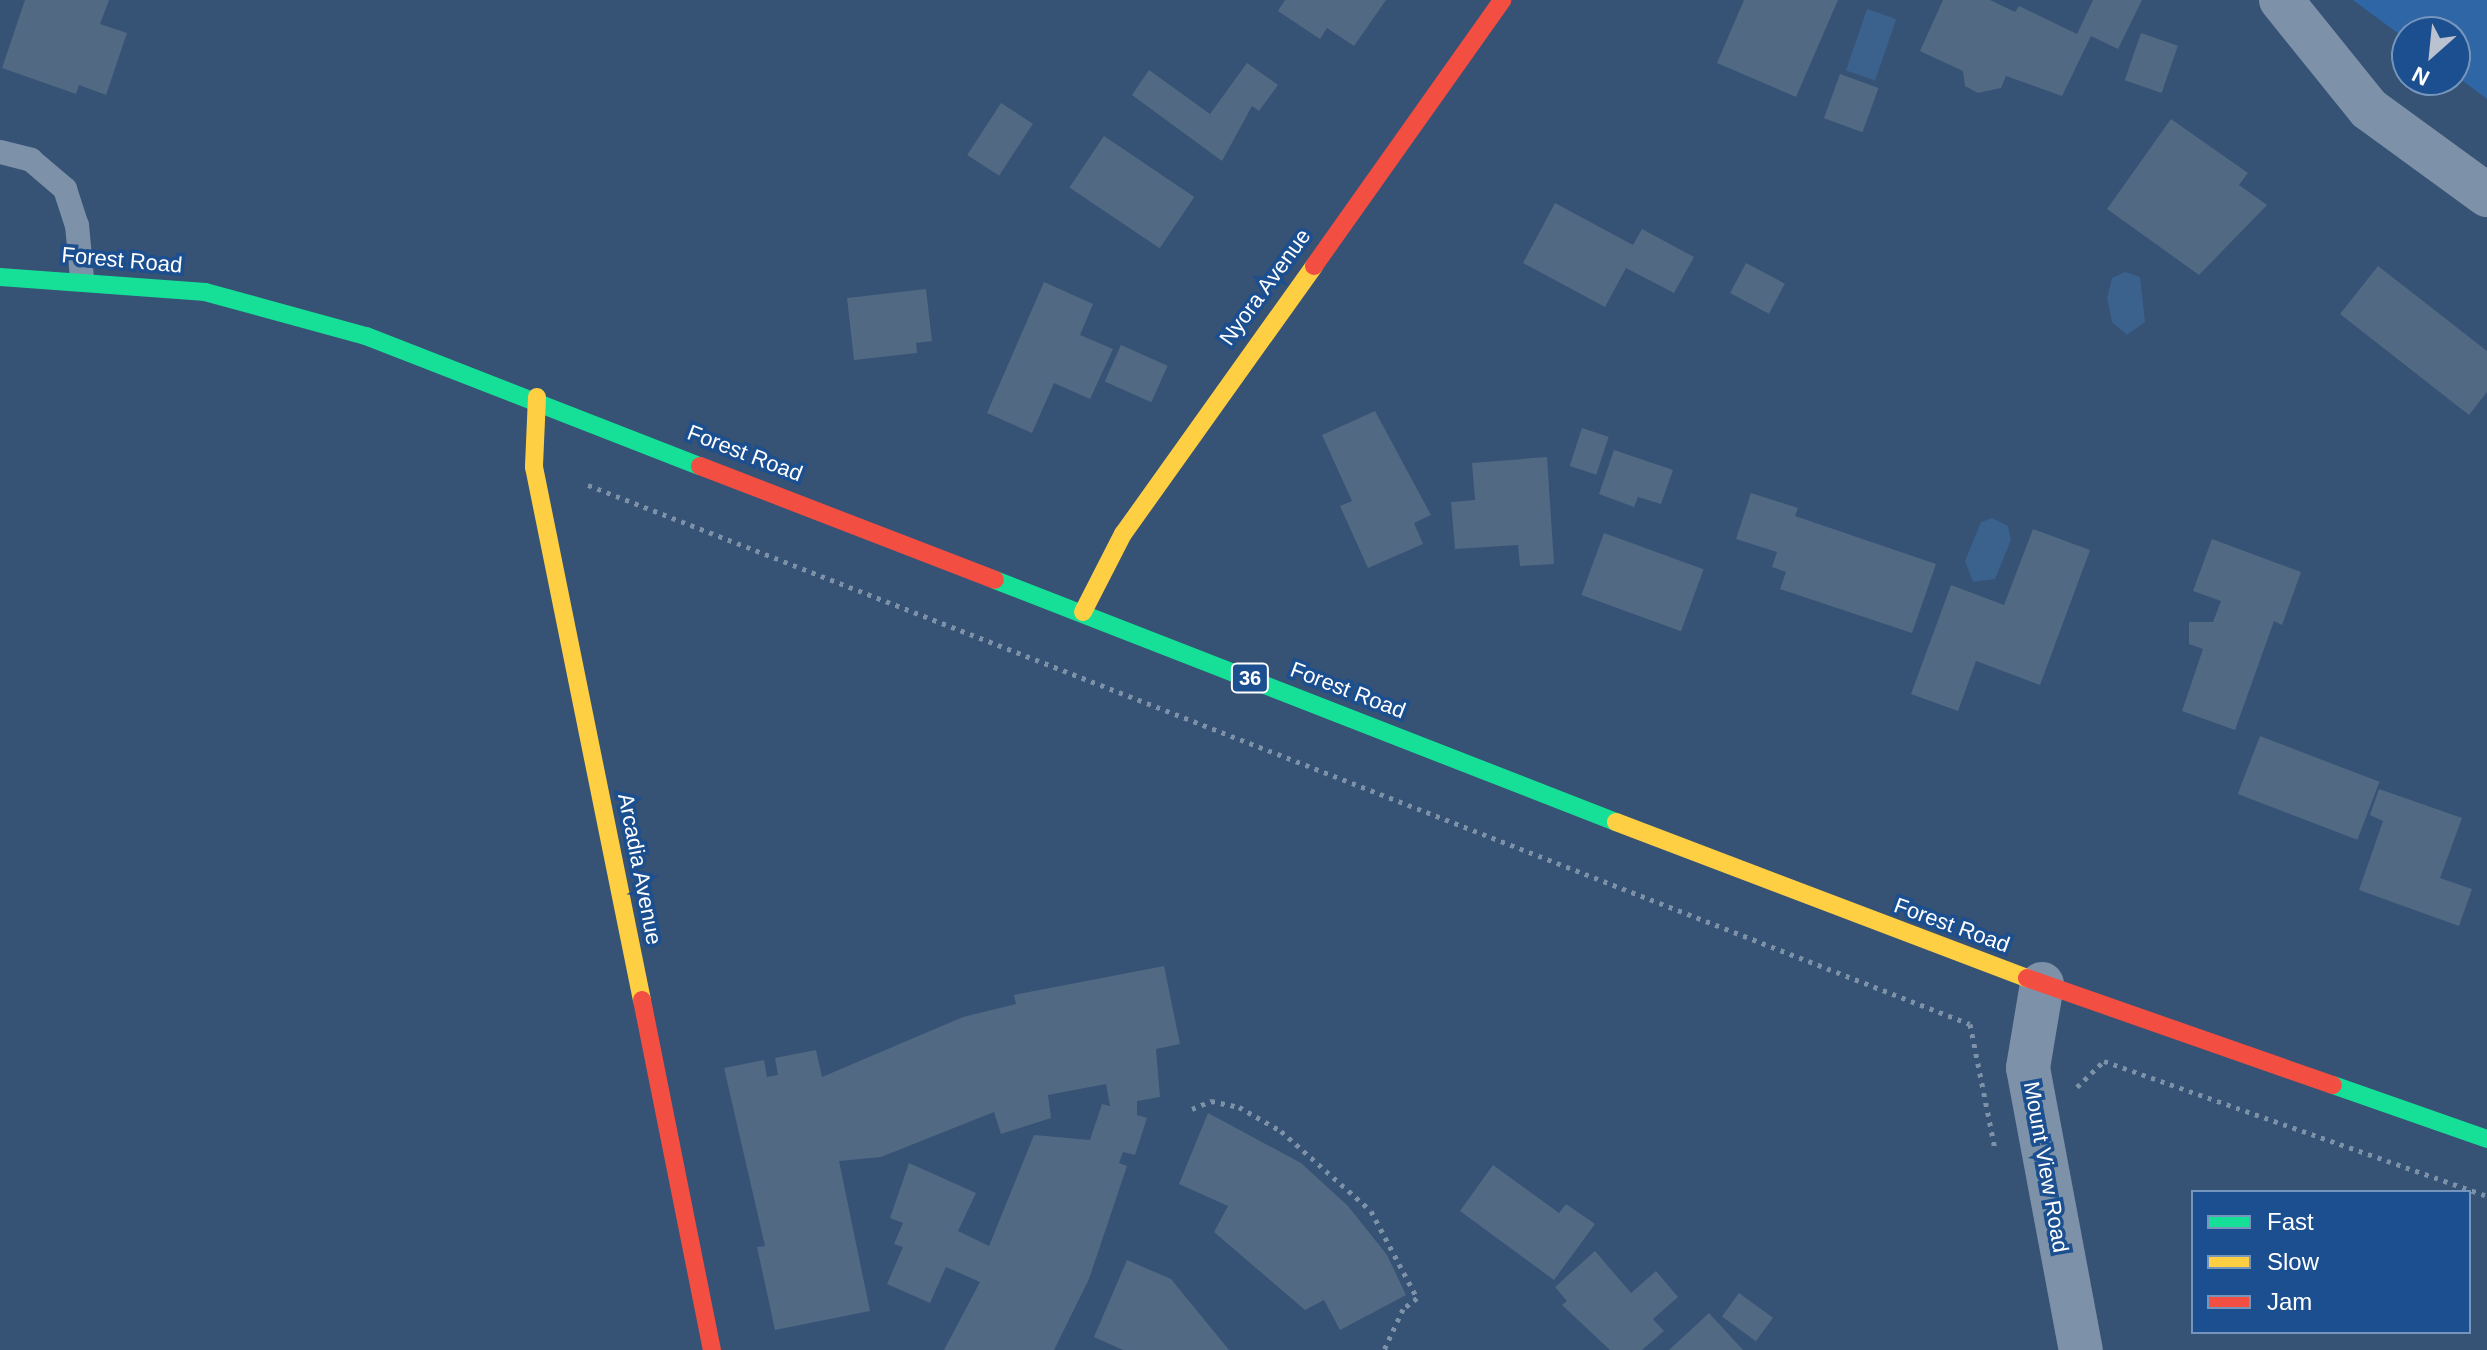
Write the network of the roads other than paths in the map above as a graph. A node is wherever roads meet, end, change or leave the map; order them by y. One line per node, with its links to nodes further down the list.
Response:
1 (1502, 0): 8 (main road, Nyora Avenue)
2 (2281, 0): 4 (street)
3 (0, 152): 6 (lane)
4 (2487, 195)
5 (0, 277): 6 (main road, Forest Road / 36)
6 (82, 278): 7 (main road, Forest Road / 36)
7 (537, 397): 8 (main road, Forest Road / 36); 11 (main road, Arcadia Avenue)
8 (1083, 612): 9 (main road, Forest Road / 36)
9 (2042, 984): 10 (main road, Forest Road / 36); 12 (street, Mount View Road)
10 (2487, 1139)
11 (712, 1350)
12 (2081, 1350)

